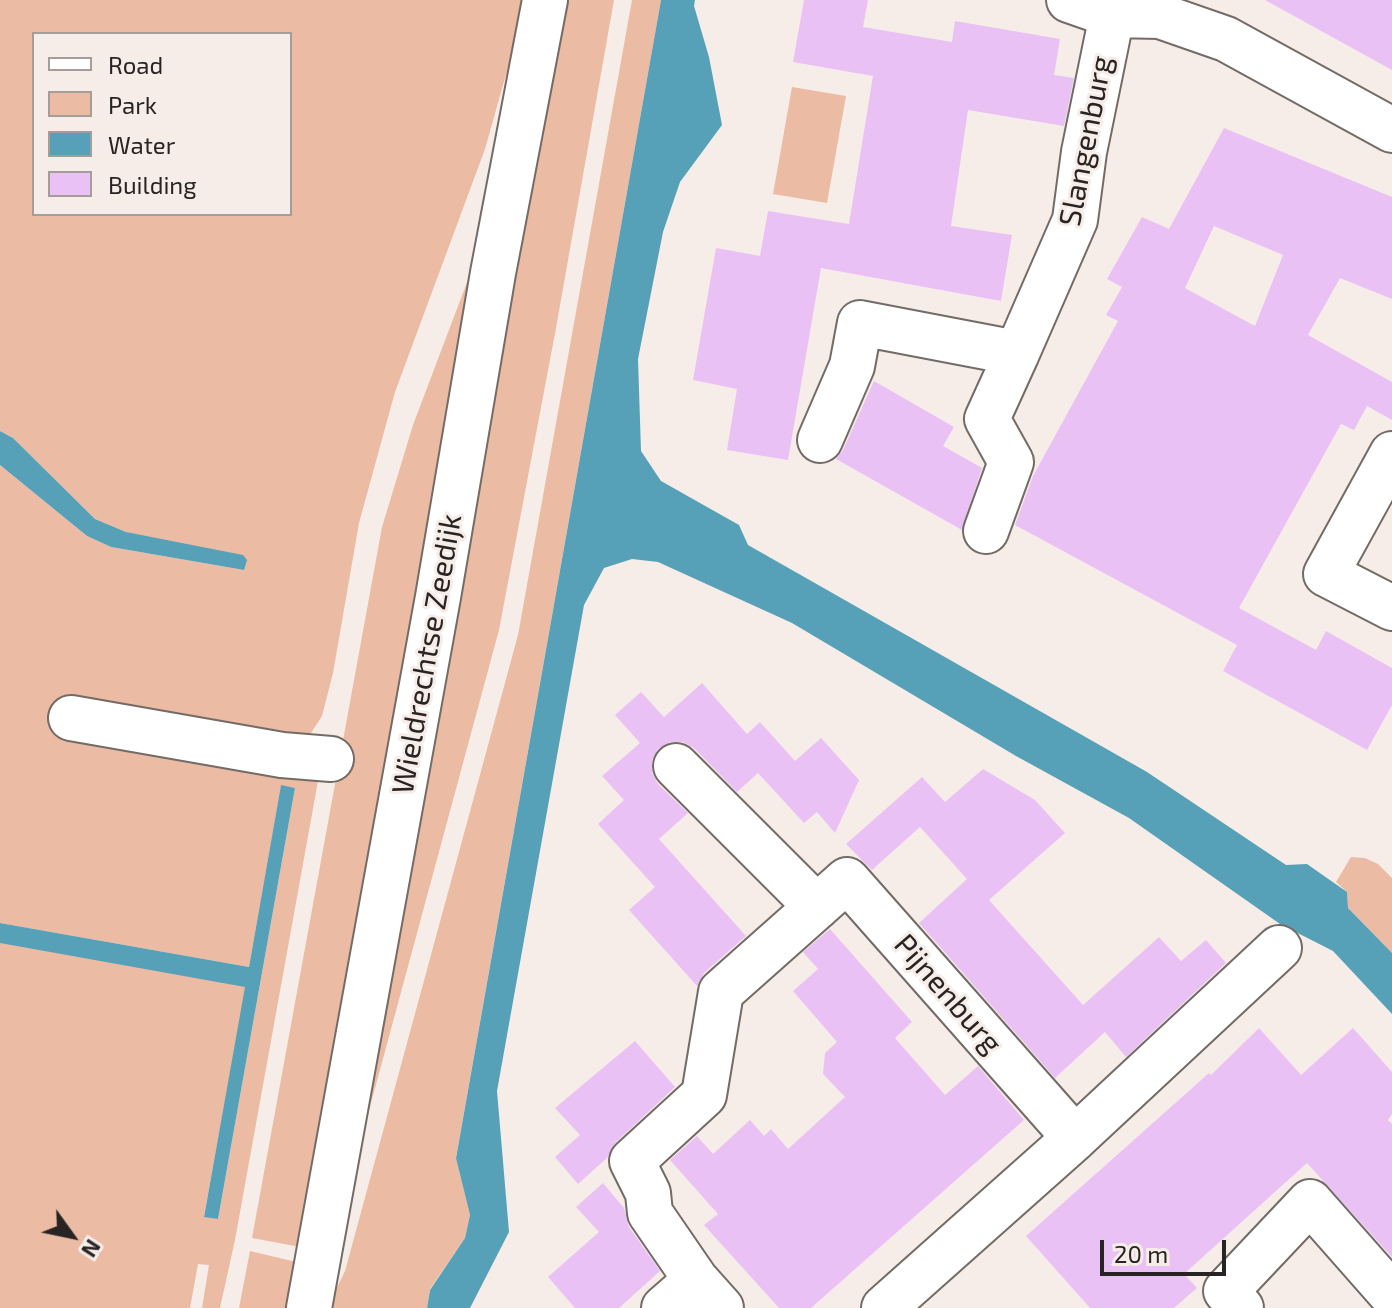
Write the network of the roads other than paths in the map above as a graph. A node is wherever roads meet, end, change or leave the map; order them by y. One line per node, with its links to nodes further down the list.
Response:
1 (545, 0): 18 (street, Wieldrechtse Zeedijk)
2 (1069, 0): 3 (street, Slangenburg)
3 (1112, 15): 4 (street, Slangenburg); 5 (street, Slangenburg)
4 (1392, 130)
5 (1017, 353): 6 (street); 8 (street, Slangenburg)
6 (820, 440)
7 (1392, 454): 9 (street)
8 (986, 531)
9 (1392, 608)
10 (71, 718): 11 (street)
11 (331, 759)
12 (676, 766): 13 (street)
13 (817, 907): 15 (street, Pijnenburg); 16 (street, Pijnenburg)
14 (1279, 948): 15 (street)
15 (1075, 1138): 20 (street)
16 (708, 1294): 19 (street, Pijnenburg)
17 (1392, 1295): 21 (street)
18 (309, 1308)
19 (664, 1308)
20 (884, 1308)
21 (1241, 1308)

